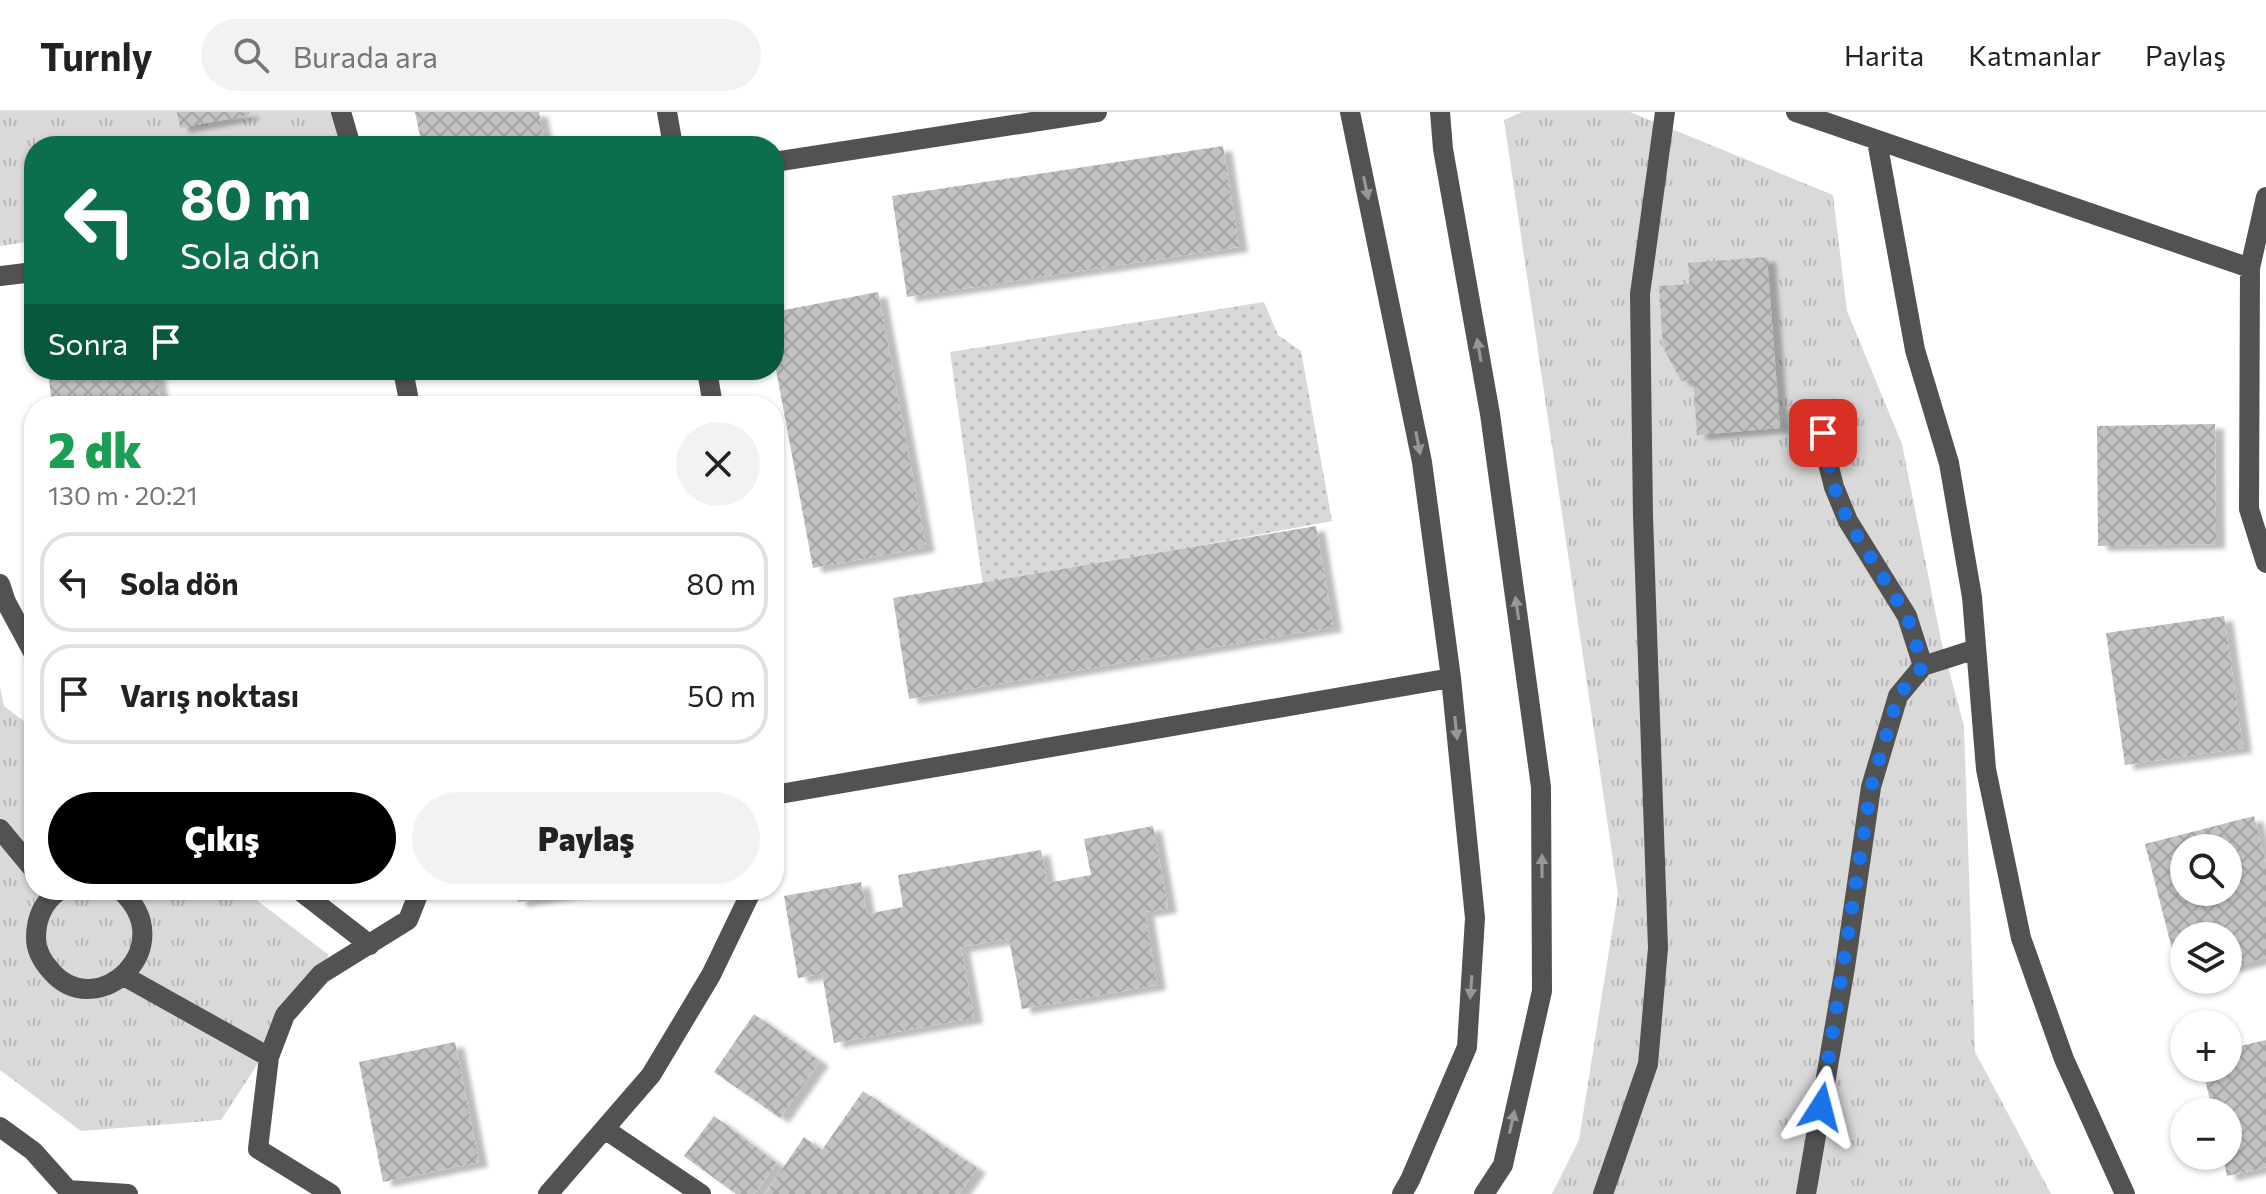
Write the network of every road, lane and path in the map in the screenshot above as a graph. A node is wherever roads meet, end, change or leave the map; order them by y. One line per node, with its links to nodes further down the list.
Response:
1 (341, 112): 8 (street)
2 (667, 112): 9 (street)
3 (1097, 112): 11 (street)
4 (1350, 112): 22 (street, one-way to 22)
5 (1440, 112): 42 (street, one-way to 5)
6 (1665, 112): 43 (street)
7 (1807, 114): 10 (street)
8 (348, 136)
9 (671, 136)
10 (1877, 141): 13 (street); 20 (street)
11 (784, 160)
12 (2266, 197): 13 (street)
13 (2250, 268): 17 (street)
14 (24, 273): 15 (street)
15 (0, 276)
16 (1821, 415): 21 (street)
17 (2266, 563)
18 (0, 584): 19 (street)
19 (24, 635)
20 (1976, 649): 21 (street); 45 (street)
21 (1923, 666): 44 (street)
22 (1451, 678): 23 (street); 41 (street, one-way to 41)
23 (784, 793)
24 (0, 829): 25 (street)
25 (24, 858)
26 (48, 900): 32 (street)
27 (131, 900): 32 (street)
28 (312, 900): 31 (street)
29 (416, 900): 31 (street)
30 (747, 900): 35 (street)
31 (370, 945): 33 (street)
32 (124, 976): 33 (street)
33 (269, 1057): 38 (street)
34 (0, 1127): 36 (street)
35 (606, 1130): 39 (street); 40 (street)
36 (68, 1192): 37 (street)
37 (128, 1194)
38 (331, 1194)
39 (548, 1194)
40 (701, 1194)
41 (1402, 1194)
42 (1484, 1194)
43 (1603, 1194)
44 (1806, 1194)
45 (2125, 1194)

